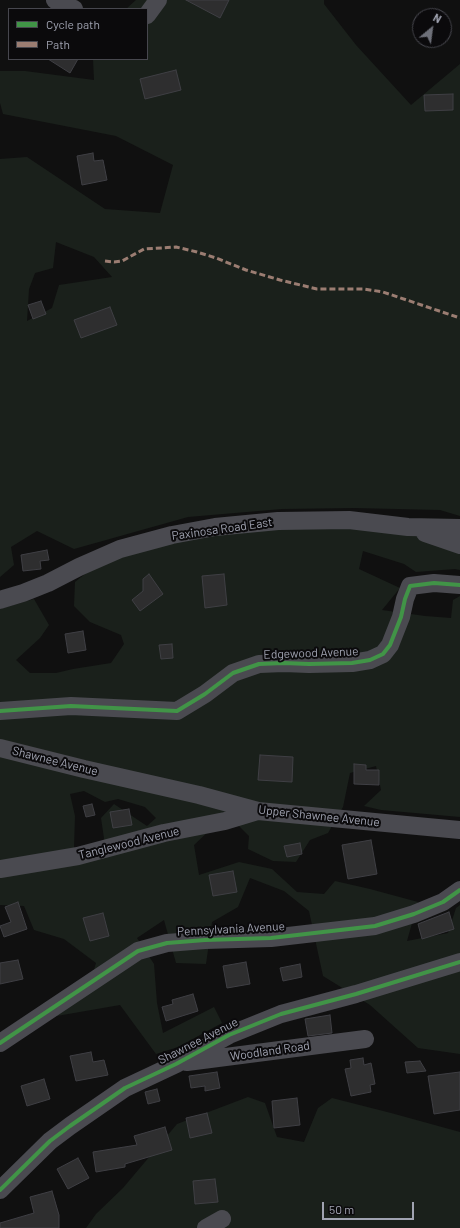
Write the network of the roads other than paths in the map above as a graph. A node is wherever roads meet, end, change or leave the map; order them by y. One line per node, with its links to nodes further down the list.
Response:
1 (55, 0): 3 (street)
2 (158, 0): 4 (street)
3 (72, 8)
4 (148, 14)
5 (408, 527): 6 (street, Paxinosa Road East); 7 (street, Paxinosa Road East); 9 (street, Paxinosa Road East)
6 (460, 528)
7 (460, 545)
8 (460, 585): 10 (street, Edgewood Avenue)
9 (0, 600)
10 (0, 711)
11 (0, 748): 12 (street, Shawnee Avenue)
12 (109, 774): 13 (street, Upper Shawnee Avenue)
13 (258, 811): 14 (street, Upper Shawnee Avenue); 15 (street, Tanglewood Avenue)
14 (460, 830)
15 (0, 869)
16 (460, 890): 19 (street, Pennsylvania Avenue)
17 (460, 962): 20 (street, Shawnee Avenue)
18 (365, 1039): 20 (street, Woodland Road)
19 (0, 1043)
20 (176, 1064): 21 (street, Shawnee Avenue)
21 (0, 1190)
22 (222, 1219): 23 (street)
23 (206, 1228)

